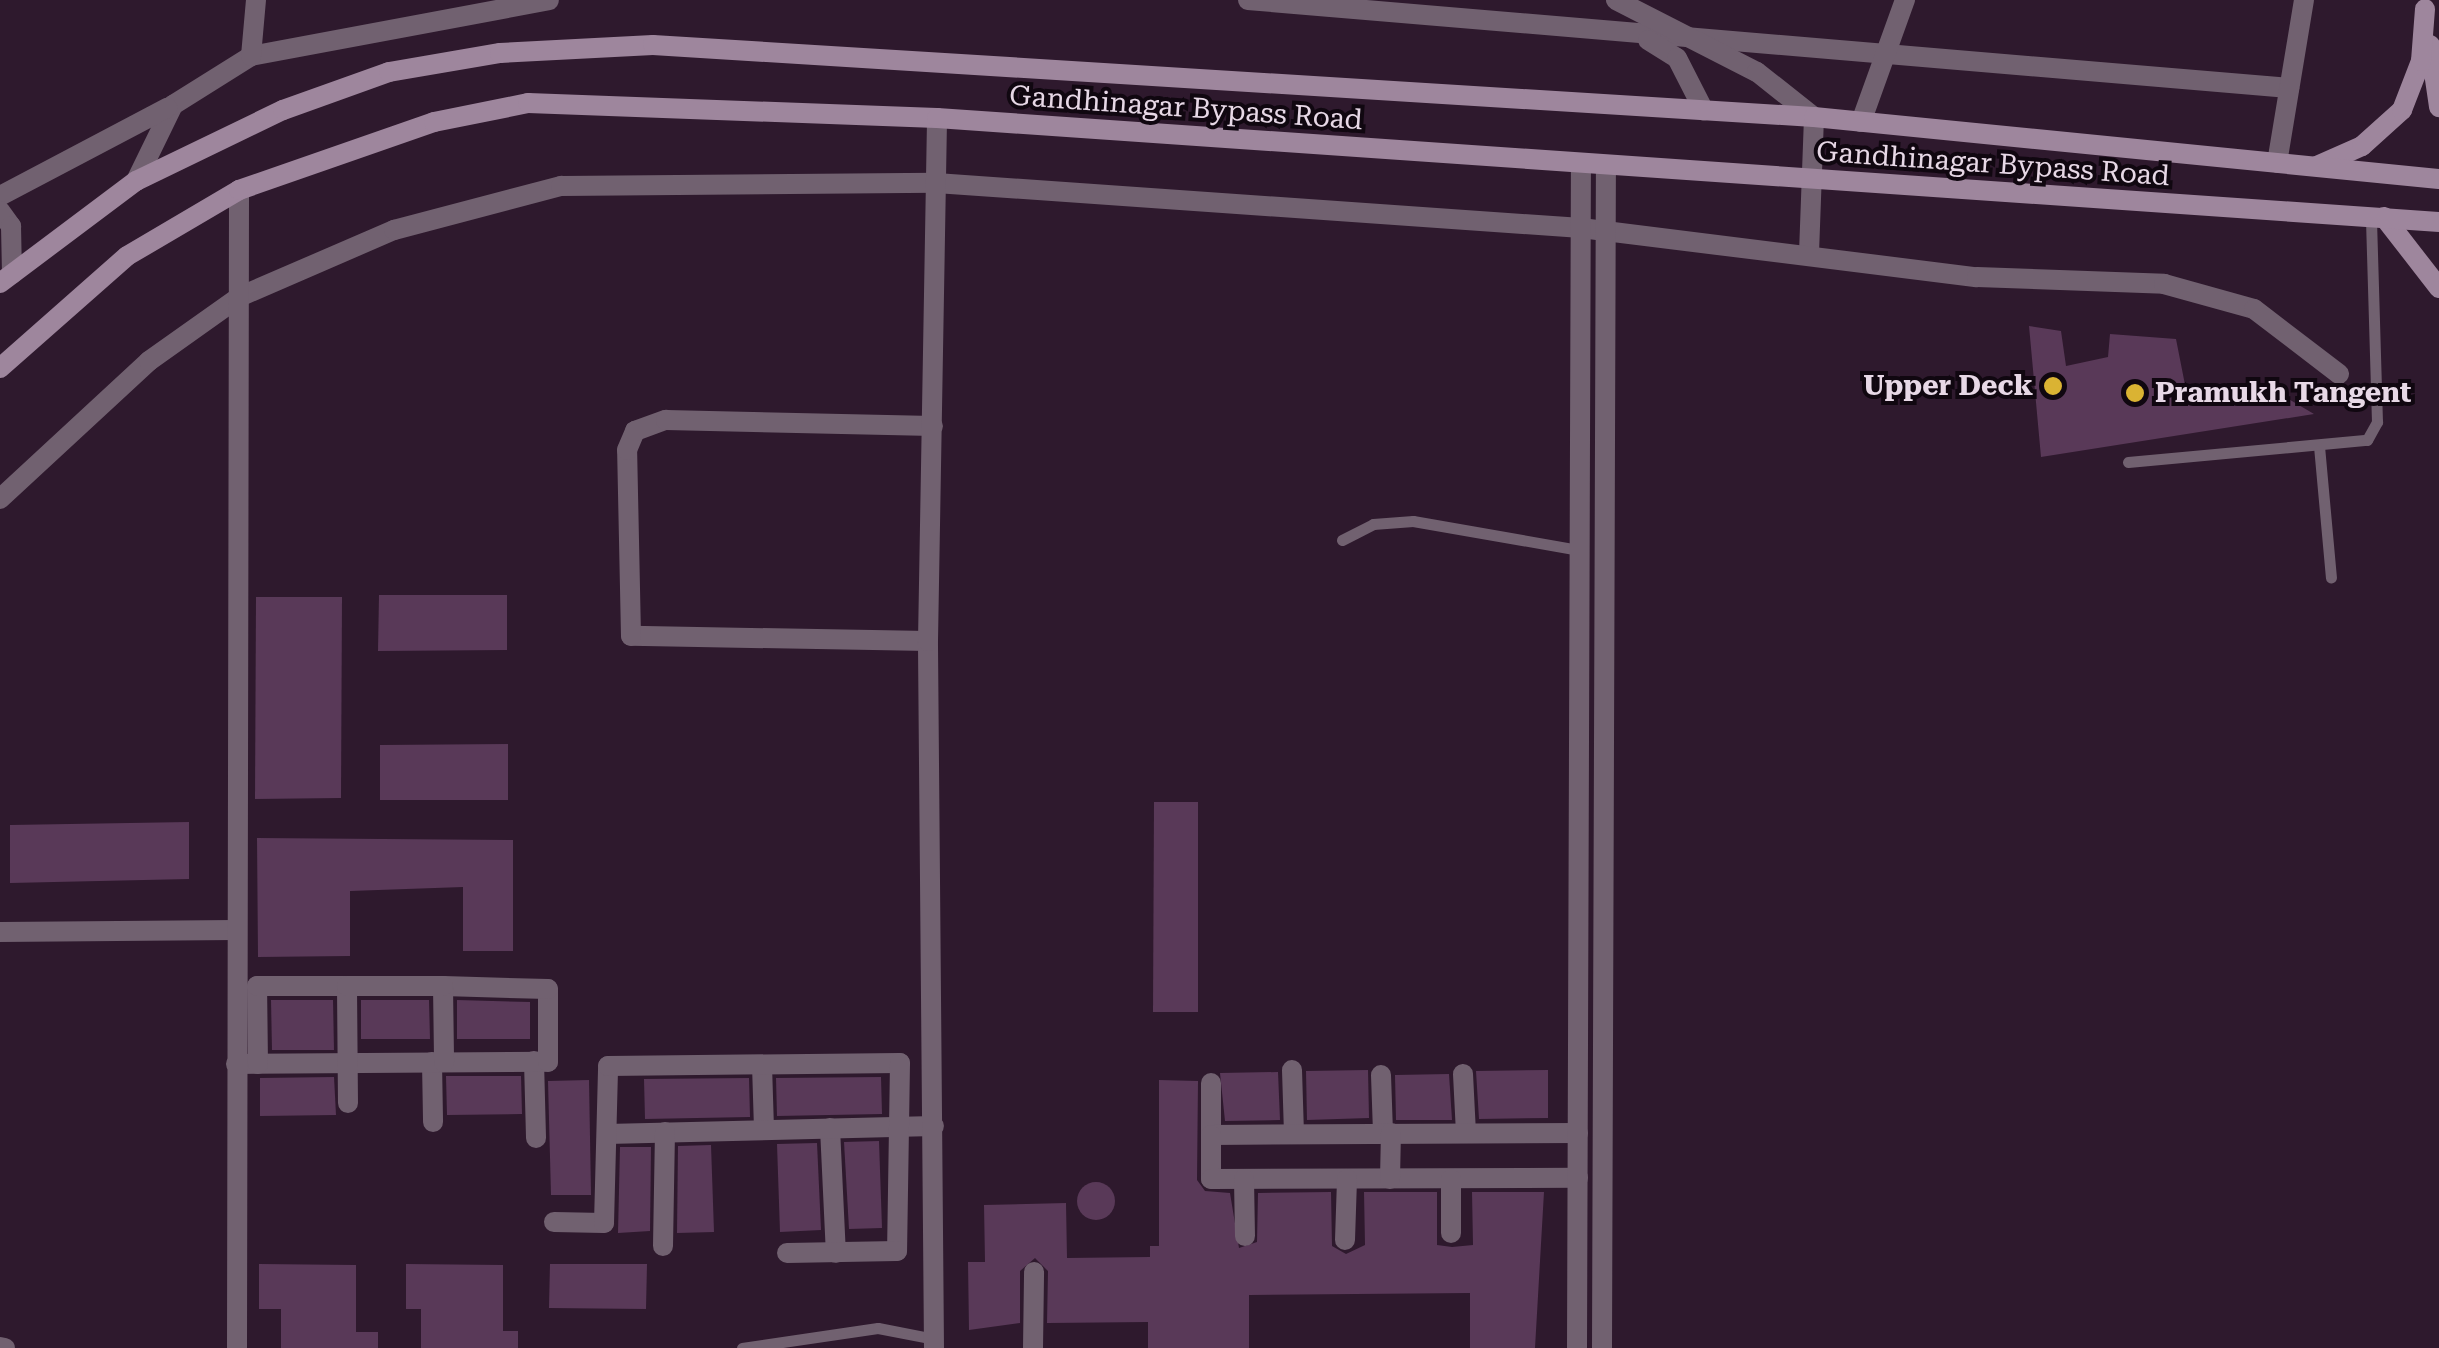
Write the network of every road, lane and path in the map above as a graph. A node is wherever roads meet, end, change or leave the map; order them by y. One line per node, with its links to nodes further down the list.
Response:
1 (256, 0): 11 (street)
2 (549, 0): 11 (street)
3 (1248, 0): 7 (street)
4 (1616, 0): 10 (street)
5 (1905, 0): 12 (street)
6 (2304, 0): 13 (street)
7 (1320, 3): 9 (street)
8 (2424, 4): 15 (main road); 22 (main road)
9 (1642, 37): 10 (street); 16 (street)
10 (1704, 45): 12 (street); 17 (street)
11 (250, 56): 14 (street)
12 (1884, 56): 13 (street); 19 (street)
13 (2290, 88): 20 (street)
14 (174, 105): 25 (street); 29 (street)
15 (2439, 107)
16 (1704, 110): 17 (main road, Gandhinagar Bypass Road); 25 (main road, Gandhinagar Bypass Road)
17 (1814, 117): 19 (main road, Gandhinagar Bypass Road); 26 (street)
18 (937, 118): 21 (main road, Gandhinagar Bypass Road); 27 (street); 28 (main road, Gandhinagar Bypass Road)
19 (1860, 122): 20 (main road, Gandhinagar Bypass Road)
20 (2277, 163): 22 (main road, Gandhinagar Bypass Road)
21 (1581, 164): 23 (main road, Gandhinagar Bypass Road); 33 (street)
22 (2317, 166): 24 (main road, Gandhinagar Bypass Road)
23 (1606, 168): 26 (main road, Gandhinagar Bypass Road); 34 (street)
24 (2439, 180)
25 (136, 181): 36 (main road, Gandhinagar Bypass Road)
26 (1818, 181): 31 (main road, Gandhinagar Bypass Road); 35 (street)
27 (936, 183): 33 (street); 38 (street); 41 (street)
28 (238, 190): 38 (street); 39 (main road, Gandhinagar Bypass Road)
29 (0, 196)
30 (0, 210): 36 (street)
31 (2377, 216): 32 (main road, Gandhinagar Bypass Road); 37 (main road); 42 (lane)
32 (2439, 222)
33 (1581, 228): 34 (street); 46 (street)
34 (1606, 231): 35 (street); 95 (street)
35 (1809, 254): 40 (street)
36 (6, 278)
37 (2439, 288)
38 (239, 297): 44 (street); 49 (street)
39 (0, 368)
40 (2339, 374)
41 (933, 426): 48 (street); 48 (street)
42 (2320, 446): 43 (lane); 47 (lane)
43 (2128, 462)
44 (0, 499)
45 (1342, 540): 46 (lane)
46 (1580, 550): 72 (street)
47 (2330, 577)
48 (928, 641): 65 (street)
49 (235, 930): 50 (street); 56 (street)
50 (0, 932)
51 (347, 986): 52 (street); 55 (street); 57 (street)
52 (443, 986): 53 (street); 54 (street)
53 (534, 1060): 54 (street); 76 (street)
54 (438, 1062): 55 (street); 64 (street)
55 (348, 1063): 57 (street); 63 (street)
56 (236, 1064): 57 (street); 91 (street)
57 (258, 1064)
58 (762, 1065): 66 (street); 68 (street); 73 (street)
59 (1292, 1070): 74 (street)
60 (1463, 1074): 71 (street)
61 (1381, 1076): 70 (street)
62 (1211, 1083): 75 (street)
63 (348, 1103)
64 (434, 1122)
65 (934, 1126): 66 (street); 90 (street)
66 (898, 1127): 67 (street); 88 (street)
67 (830, 1128): 68 (street); 88 (street)
68 (764, 1130): 69 (street)
69 (665, 1132): 73 (street); 86 (street)
70 (1387, 1133): 71 (street); 74 (street); 81 (street)
71 (1466, 1133): 72 (street)
72 (1578, 1133): 78 (street)
73 (607, 1134): 82 (street)
74 (1294, 1134): 75 (street)
75 (1212, 1135): 79 (street)
76 (536, 1138)
77 (1451, 1178): 78 (street); 81 (street); 83 (street)
78 (1578, 1178): 94 (street)
79 (1244, 1179): 80 (street); 84 (street)
80 (1347, 1179): 81 (street); 85 (street)
81 (1390, 1179)
82 (554, 1222)
83 (1450, 1233)
84 (1246, 1236)
85 (1346, 1240)
86 (664, 1246)
87 (787, 1253): 88 (street)
88 (836, 1253)
89 (1034, 1272): 93 (street)
90 (934, 1344): 92 (lane)
91 (237, 1348)
92 (742, 1348)
93 (1033, 1348)
94 (1577, 1348)
95 (1602, 1348)

